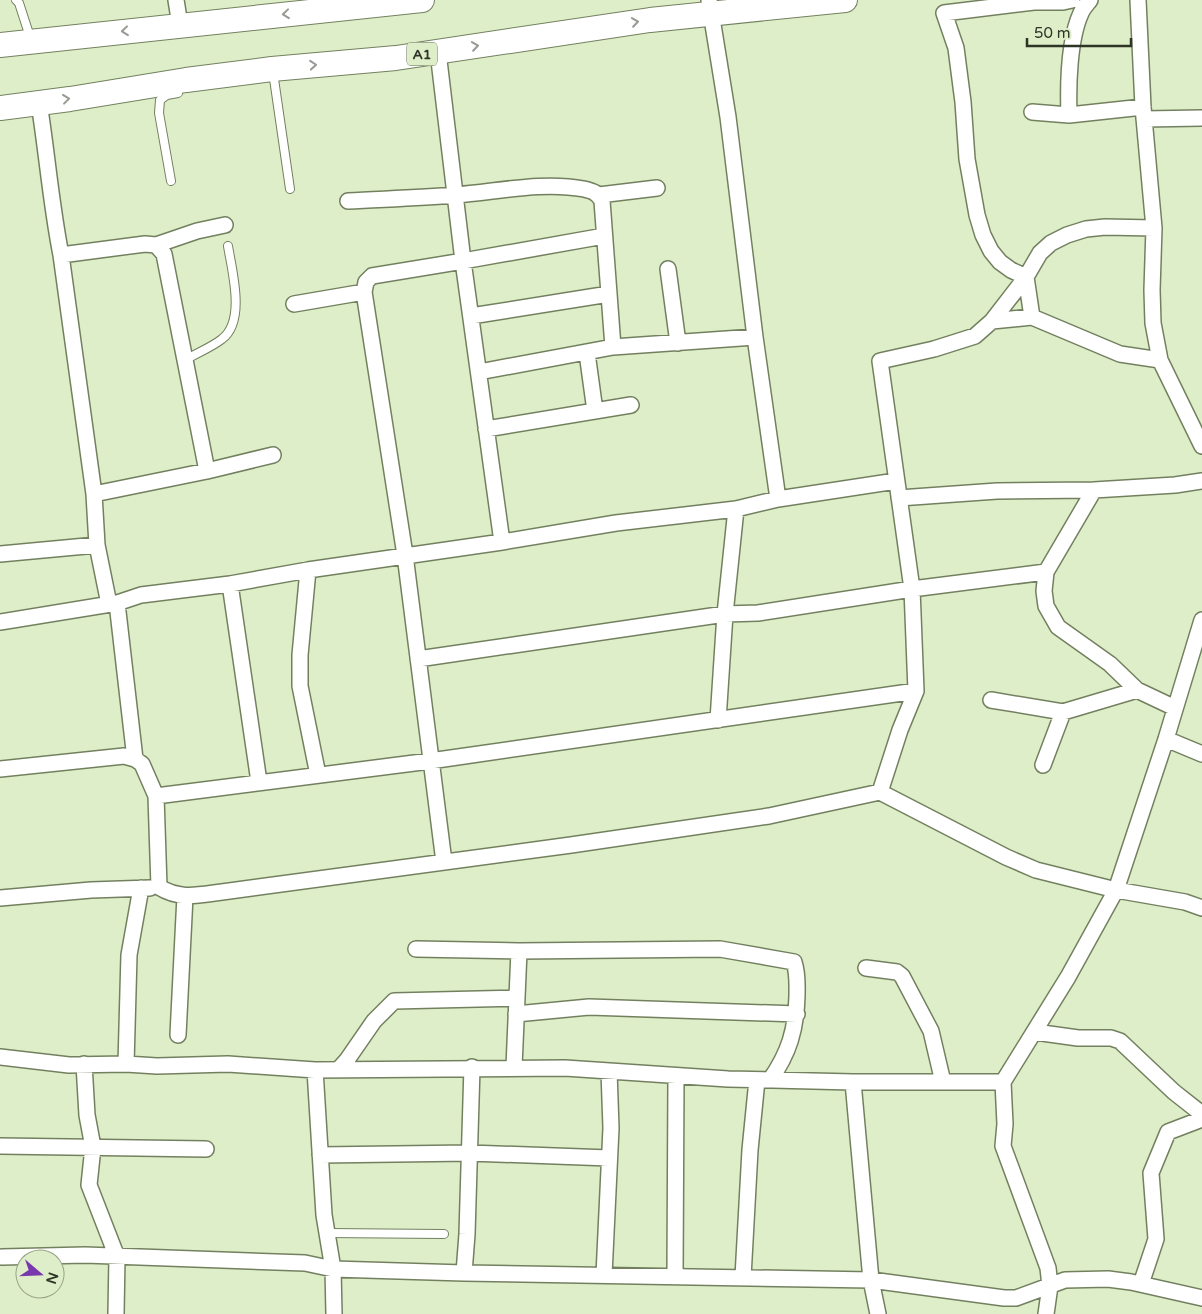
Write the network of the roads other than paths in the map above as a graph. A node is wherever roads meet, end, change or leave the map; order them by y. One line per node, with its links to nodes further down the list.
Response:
1 (16, 0): 10 (lane)
2 (176, 0): 9 (street)
3 (422, 0): 9 (main road, one-way to 9)
4 (845, 0): 8 (main road, A1)
5 (1072, 0): 36 (street)
6 (1090, 0): 20 (street)
7 (1138, 0): 19 (street)
8 (710, 7): 12 (main road, A1, one-way to 8); 43 (street)
9 (180, 25): 10 (main road, one-way to 10)
10 (31, 41): 11 (main road)
11 (0, 45)
12 (438, 52): 13 (main road, A1, one-way to 12); 26 (street)
13 (273, 72): 14 (lane); 16 (main road, A1, one-way to 13); 24 (lane)
14 (215, 85)
15 (186, 90): 22 (lane)
16 (39, 103): 17 (main road, A1); 33 (street)
17 (0, 108)
18 (1032, 112): 20 (street)
19 (1143, 113): 20 (street); 21 (street); 29 (street)
20 (1069, 115)
21 (1202, 118)
22 (171, 181)
23 (657, 188): 25 (street)
24 (290, 189)
25 (599, 195): 26 (street); 30 (street)
26 (455, 196): 27 (street); 34 (street)
27 (348, 201)
28 (225, 225): 31 (street)
29 (1154, 228): 36 (street); 48 (street)
30 (604, 236): 34 (street); 38 (street)
31 (156, 245): 33 (street); 47 (street)
32 (228, 246): 47 (lane)
33 (61, 255): 59 (street)
34 (463, 261): 37 (street); 40 (street)
35 (668, 268): 44 (street)
36 (1026, 277): 41 (street); 42 (street)
37 (364, 292): 39 (street); 66 (street)
38 (609, 294): 40 (street); 45 (street)
39 (294, 304)
40 (471, 316): 49 (street)
41 (1032, 316): 42 (street); 48 (street)
42 (992, 321): 56 (street)
43 (755, 337): 44 (street); 61 (street)
44 (678, 343): 45 (street)
45 (614, 347): 46 (street)
46 (587, 353): 49 (street); 51 (street)
47 (185, 360): 55 (street)
48 (1160, 360): 53 (street)
49 (479, 372): 52 (street)
50 (631, 405): 51 (street)
51 (595, 411): 52 (street)
52 (486, 429): 63 (street)
53 (1202, 446)
54 (274, 455): 55 (street)
55 (207, 471): 59 (street)
56 (896, 481): 60 (street); 61 (street)
57 (1202, 481): 58 (street)
58 (1094, 490): 60 (street); 68 (street)
59 (94, 494): 64 (street)
60 (899, 498): 70 (street)
61 (778, 499): 62 (street)
62 (736, 509): 63 (street); 72 (street)
63 (502, 542): 66 (street)
64 (97, 545): 65 (street); 71 (street)
65 (0, 554)
66 (405, 555): 67 (street); 75 (street)
67 (308, 570): 69 (street); 89 (street)
68 (1046, 572): 70 (street); 77 (street)
69 (230, 584): 71 (street); 90 (street)
70 (912, 589): 72 (street); 78 (street)
71 (113, 603): 74 (street); 85 (street)
72 (725, 614): 75 (street); 82 (street)
73 (1202, 620): 76 (street)
74 (0, 622)
75 (418, 660): 86 (street)
76 (1195, 668): 80 (street)
77 (1137, 690): 80 (street); 81 (street)
78 (916, 691): 82 (street); 91 (street)
79 (991, 700): 81 (street)
80 (1176, 708): 83 (street)
81 (1063, 712): 87 (street)
82 (718, 720): 86 (street)
83 (1166, 739): 84 (street); 96 (street)
84 (1202, 754)
85 (135, 759): 88 (street); 92 (street)
86 (430, 761): 89 (street); 93 (street)
87 (1043, 765)
88 (0, 769)
89 (318, 775): 90 (street)
90 (260, 782): 92 (street)
91 (880, 792): 93 (street); 96 (street)
92 (156, 796): 94 (street)
93 (444, 862): 97 (street)
94 (159, 887): 95 (street); 97 (street)
95 (142, 888): 98 (street); 110 (street)
96 (1116, 890): 99 (street); 106 (street)
97 (185, 896): 107 (street)
98 (0, 898)
99 (1202, 908)
100 (416, 949): 101 (street)
101 (519, 951): 103 (street); 105 (street)
102 (866, 968): 119 (street)
103 (516, 998): 104 (street); 113 (street)
104 (516, 1014): 105 (street); 111 (street)
105 (797, 1014): 117 (street)
106 (1035, 1032): 120 (street); 121 (street)
107 (178, 1035)
108 (0, 1057): 109 (street)
109 (84, 1064): 110 (street); 124 (street)
110 (126, 1064): 114 (street)
111 (514, 1067): 112 (street); 115 (street)
112 (472, 1068): 113 (street); 126 (street)
113 (339, 1069): 114 (street)
114 (315, 1070): 127 (street)
115 (609, 1071): 116 (street); 128 (street)
116 (676, 1076): 117 (street); 136 (street)
117 (763, 1080): 118 (street); 137 (street)
118 (853, 1082): 119 (street); 138 (street)
119 (943, 1082): 120 (street)
120 (1004, 1082): 140 (street)
121 (1202, 1114)
122 (1202, 1119): 139 (street)
123 (0, 1146): 124 (street)
124 (93, 1147): 125 (street); 132 (street)
125 (206, 1149)
126 (470, 1153): 127 (street); 128 (street); 134 (street)
127 (320, 1155): 129 (street)
128 (609, 1158): 135 (street)
129 (326, 1233): 130 (lane); 133 (street)
130 (444, 1234)
131 (2, 1257): 132 (street)
132 (117, 1257): 133 (street); 142 (street)
133 (333, 1269): 134 (street); 143 (street)
134 (464, 1273): 135 (street)
135 (604, 1275): 136 (street)
136 (675, 1276): 137 (street)
137 (743, 1277): 138 (street)
138 (871, 1280): 140 (street); 144 (street)
139 (1141, 1284): 140 (street); 141 (street)
140 (1050, 1286): 145 (street)
141 (1202, 1298)
142 (116, 1314)
143 (334, 1314)
144 (878, 1314)
145 (1046, 1314)

